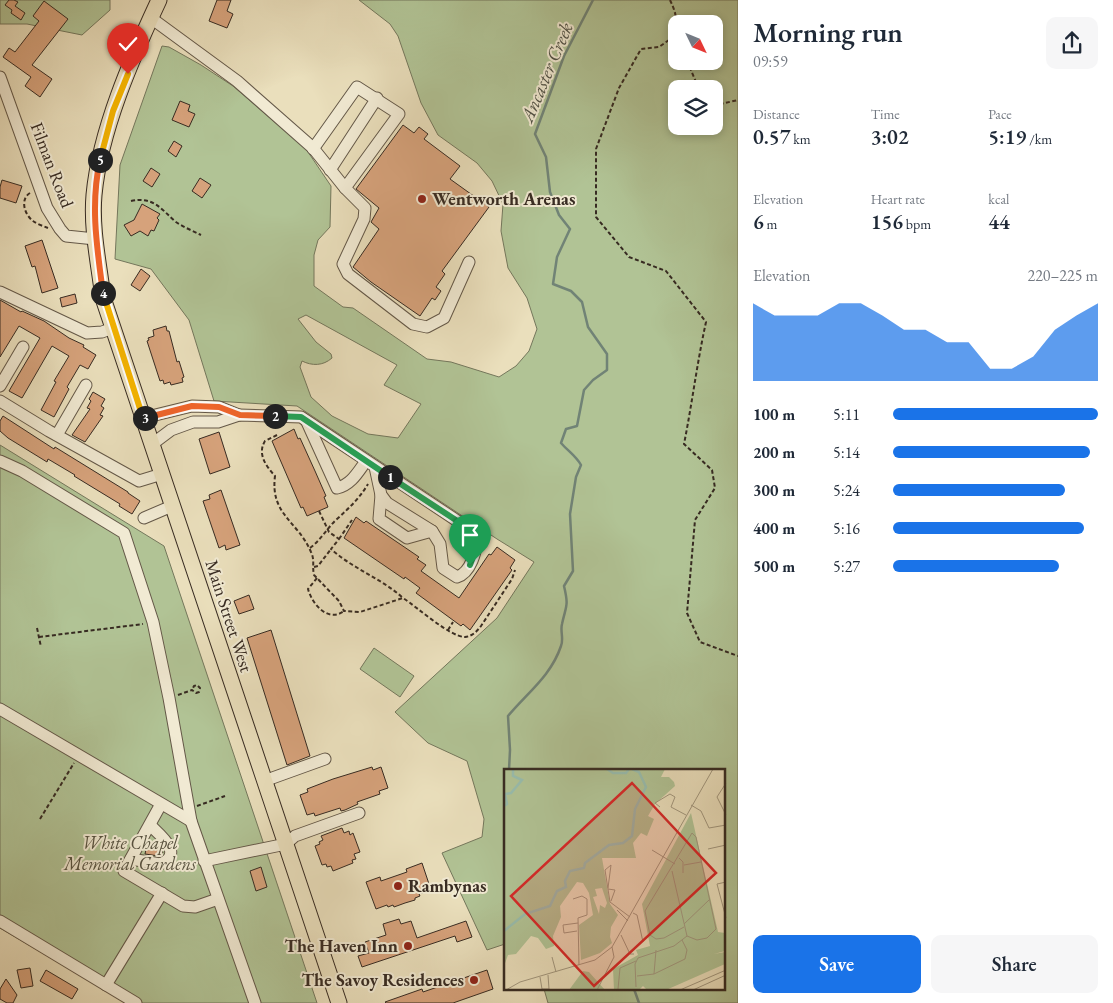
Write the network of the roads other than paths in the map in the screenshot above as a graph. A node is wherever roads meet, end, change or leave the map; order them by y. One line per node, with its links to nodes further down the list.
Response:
1 (160, 0): 2 (main road, Main Street West)
2 (151, 18): 5 (street); 8 (main road, Main Street West)
3 (0, 77): 8 (street, Filman Road)
4 (377, 98): 5 (street); 6 (street); 7 (street)
5 (313, 148): 6 (street)
6 (330, 170): 7 (street)
7 (345, 188): 9 (street)
8 (95, 239): 11 (main road, Main Street West)
9 (469, 262)
10 (0, 292): 11 (street)
11 (113, 328): 17 (main road, Main Street West)
12 (23, 347): 14 (street)
13 (86, 385): 19 (street)
14 (0, 386)
15 (0, 401): 19 (street)
16 (240, 415): 17 (street); 18 (street); 20 (street)
17 (143, 418): 20 (main road, Main Street West)
18 (307, 421): 21 (street); 23 (street)
19 (57, 435): 24 (street)
20 (151, 445): 24 (main road, Main Street West)
21 (323, 455): 23 (street); 25 (street)
22 (0, 461): 37 (street)
23 (370, 464): 26 (street); 30 (street)
24 (162, 474): 27 (main road, Main Street West)
25 (340, 480)
26 (381, 495): 29 (street); 29 (street)
27 (172, 506): 28 (street); 34 (main road, Main Street West)
28 (144, 518)
29 (432, 531): 30 (street)
30 (476, 542): 31 (street)
31 (456, 572)
32 (0, 708): 35 (street)
33 (325, 759): 34 (street)
34 (264, 781): 39 (main road, Main Street West)
35 (161, 804): 37 (street); 38 (street)
36 (359, 813): 39 (street)
37 (190, 815): 41 (street)
38 (150, 825): 40 (street); 40 (street)
39 (286, 844): 41 (street); 48 (main road, Main Street West)
40 (131, 859): 42 (street)
41 (204, 861): 43 (street)
42 (162, 893): 43 (street); 45 (street)
43 (218, 899): 47 (street)
44 (0, 921): 45 (street)
45 (106, 985): 46 (street)
46 (136, 1003)
47 (255, 1003)
48 (339, 1003)

